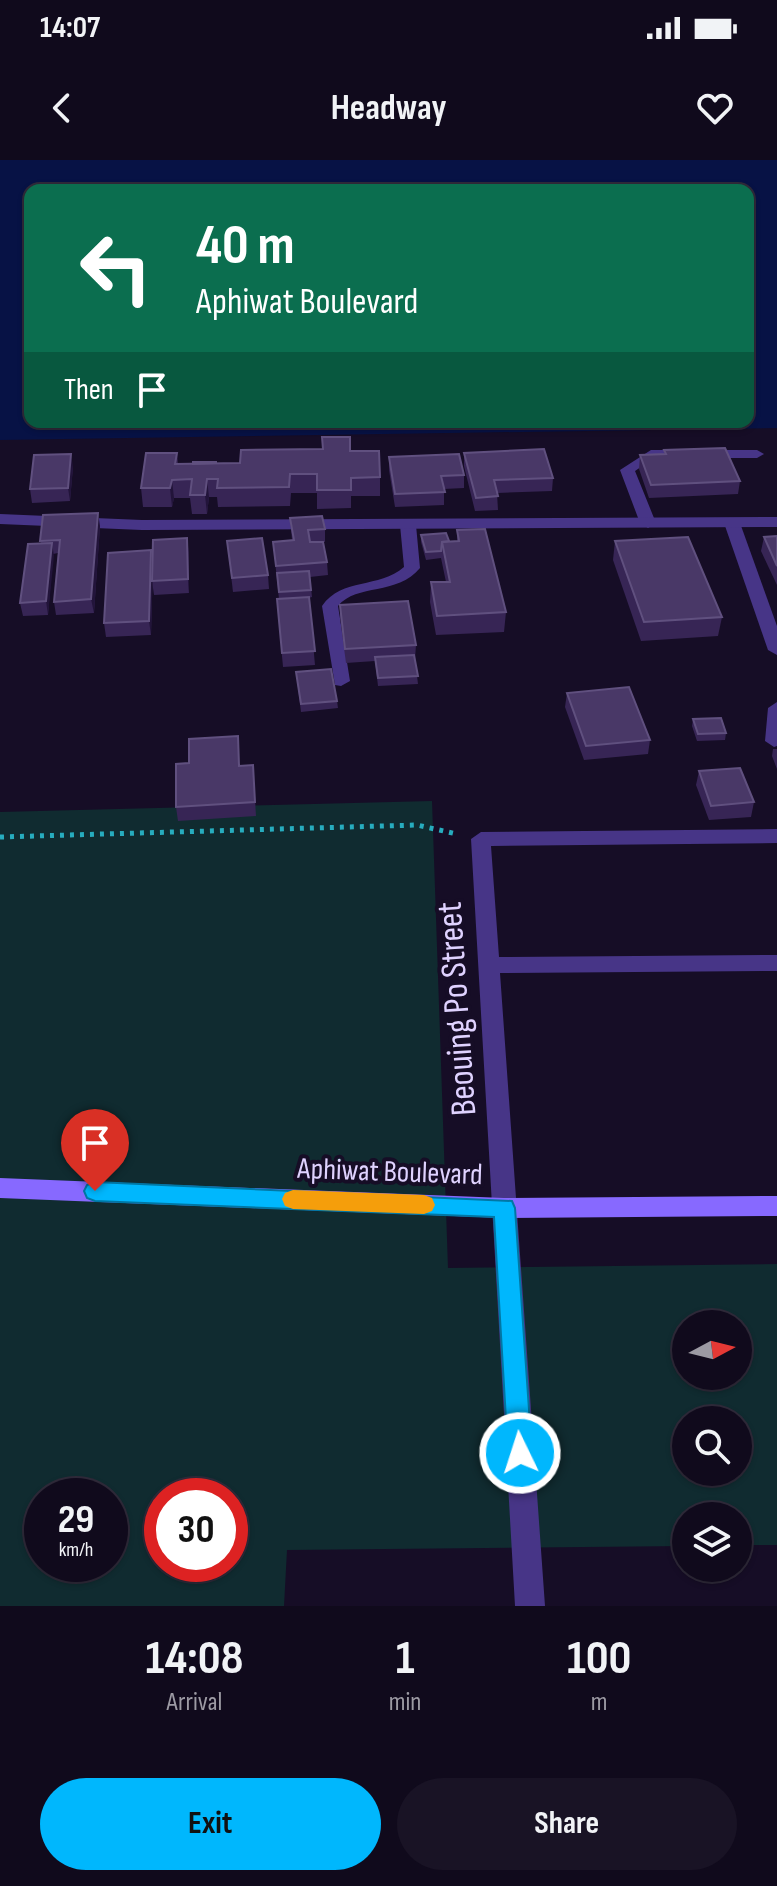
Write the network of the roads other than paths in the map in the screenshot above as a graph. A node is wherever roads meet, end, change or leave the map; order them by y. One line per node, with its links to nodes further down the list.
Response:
1 (757, 454): 4 (street)
2 (0, 519): 6 (street)
3 (777, 522): 5 (street)
4 (648, 523): 5 (street); 6 (street)
5 (732, 523): 7 (street)
6 (408, 525): 8 (street)
7 (777, 650)
8 (341, 681)
9 (777, 708): 10 (street)
10 (774, 741)
11 (777, 836): 13 (street, Beouing Po Street)
12 (777, 963): 13 (street)
13 (488, 965): 16 (street, Beouing Po Street)
14 (0, 1188): 16 (street, Aphiwat Boulevard)
15 (777, 1206): 16 (street, Aphiwat Boulevard)
16 (504, 1208): 17 (street, Beouing Po Street)
17 (530, 1606)

